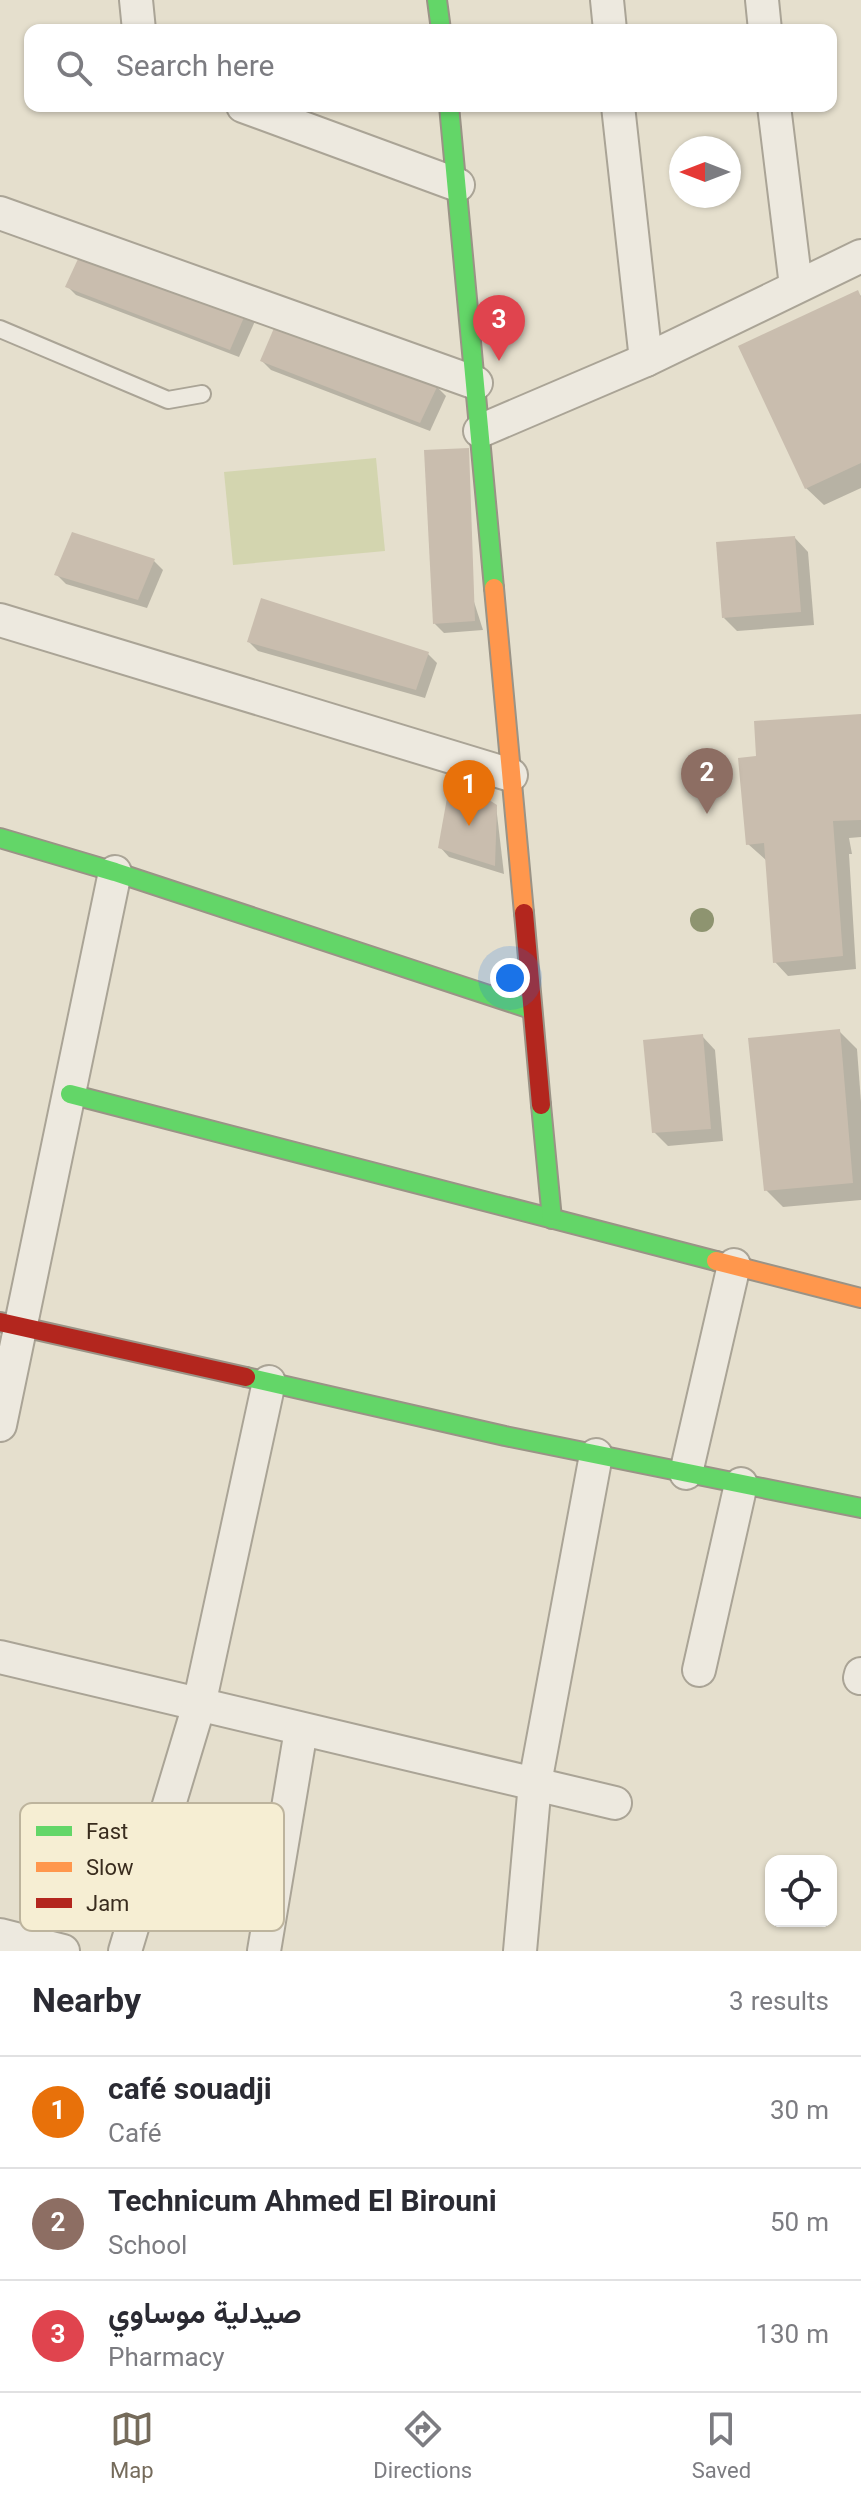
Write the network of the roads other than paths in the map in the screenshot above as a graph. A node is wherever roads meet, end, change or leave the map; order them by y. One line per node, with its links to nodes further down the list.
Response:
1 (136, 0): 5 (street)
2 (437, 0): 6 (street)
3 (607, 0): 7 (street)
4 (762, 0): 8 (street)
5 (138, 24)
6 (440, 24)
7 (609, 24)
8 (764, 24)
9 (259, 112): 13 (street)
10 (450, 112): 13 (street)
11 (619, 112): 18 (street)
12 (775, 112): 16 (street)
13 (458, 185): 19 (street)
14 (0, 213): 19 (street)
15 (861, 256): 16 (street)
16 (796, 286): 18 (street)
17 (0, 329): 20 (lane)
18 (646, 360): 21 (street)
19 (476, 383): 21 (street)
20 (202, 394)
21 (480, 431): 23 (street)
22 (0, 620): 23 (street)
23 (511, 775): 26 (street)
24 (0, 838): 25 (street)
25 (115, 872): 26 (street); 27 (street)
26 (531, 1009): 28 (street)
27 (70, 1094): 28 (street); 31 (street)
28 (552, 1219): 29 (street)
29 (734, 1265): 30 (street); 35 (street)
30 (861, 1298)
31 (11, 1324): 32 (street); 33 (street)
32 (269, 1382): 34 (street); 40 (street)
33 (0, 1425)
34 (596, 1455): 35 (street); 42 (street)
35 (686, 1473): 36 (street)
36 (741, 1484): 37 (street); 39 (street)
37 (861, 1508)
38 (0, 1657): 40 (street)
39 (699, 1670)
40 (199, 1705): 41 (street); 43 (street)
41 (301, 1730): 42 (street); 45 (street)
42 (535, 1783): 44 (street); 52 (street)
43 (170, 1803)
44 (615, 1803)
45 (284, 1832)
46 (131, 1931): 50 (street)
47 (267, 1931): 51 (street)
48 (0, 1935): 49 (street)
49 (63, 1951)
50 (125, 1951)
51 (264, 1951)
52 (520, 1951)

